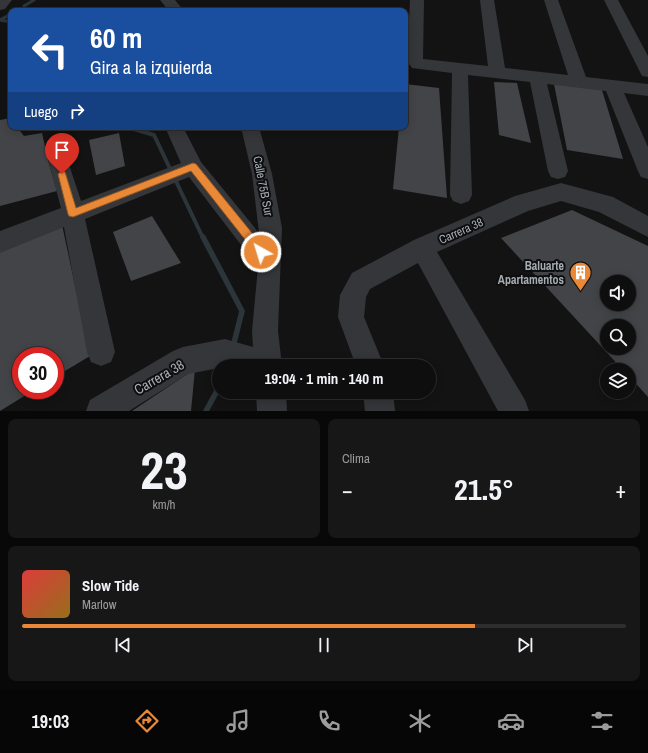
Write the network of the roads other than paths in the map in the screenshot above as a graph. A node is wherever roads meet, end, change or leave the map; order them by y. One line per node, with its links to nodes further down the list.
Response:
1 (5, 0): 7 (street)
2 (167, 0): 8 (street)
3 (417, 0): 9 (street)
4 (487, 0): 10 (street)
5 (551, 0): 12 (street)
6 (611, 0): 13 (street)
7 (0, 6)
8 (182, 8)
9 (460, 69): 10 (street); 21 (street)
10 (497, 73): 11 (street)
11 (537, 77): 12 (street); 18 (street)
12 (579, 82): 14 (street)
13 (647, 84): 14 (street)
14 (612, 85): 19 (street)
15 (174, 130): 20 (street)
16 (251, 130): 26 (street, Calle 75B Sur)
17 (55, 148): 22 (street)
18 (558, 171)
19 (648, 171)
20 (179, 172): 22 (street); 26 (street)
21 (461, 195)
22 (73, 214): 24 (street); 27 (street)
23 (648, 226): 25 (street, Carrera 38)
24 (0, 242)
25 (422, 248): 30 (street, Carrera 38); 36 (street)
26 (270, 264): 29 (street, Calle 75B Sur)
27 (101, 352)
28 (240, 359): 33 (street, Carrera 38)
29 (268, 359)
30 (367, 359)
31 (271, 399): 34 (street, Calle 75B Sur)
32 (379, 399): 35 (street)
33 (101, 411)
34 (272, 411)
35 (380, 411)
36 (514, 411)

